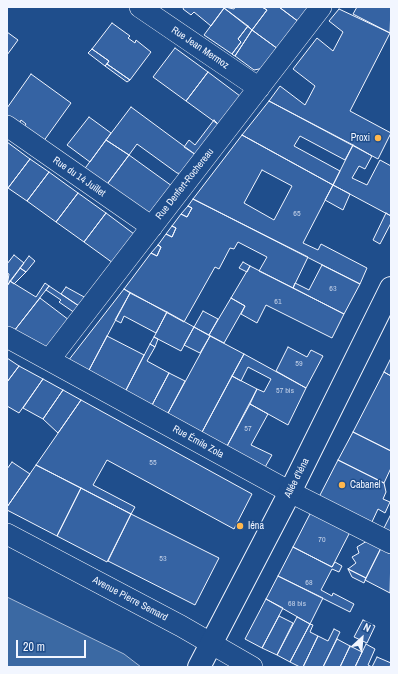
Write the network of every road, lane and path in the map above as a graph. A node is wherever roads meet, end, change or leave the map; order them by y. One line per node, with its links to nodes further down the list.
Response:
1 (140, 7): 3 (street, Rue Jean Mermoz)
2 (321, 7): 3 (street, Rue Denfert-Rochereau)
3 (259, 88): 5 (street, Rue Denfert-Rochereau)
4 (7, 126): 5 (street, Rue du 14 Juillet)
5 (152, 227): 8 (street, Rue Denfert-Rochereau)
6 (391, 288): 9 (main road, Allée d'Iéna)
7 (7, 337): 8 (street, Rue Émile Zola)
8 (49, 360): 9 (street, Rue Émile Zola)
9 (290, 492): 11 (street, Rue Émile Zola); 12 (main road, Allée d'Iéna)
10 (7, 534): 12 (street, Avenue Pierre Semard)
11 (391, 543)
12 (205, 656): 13 (street, Avenue Pierre Semard)
13 (252, 667)

